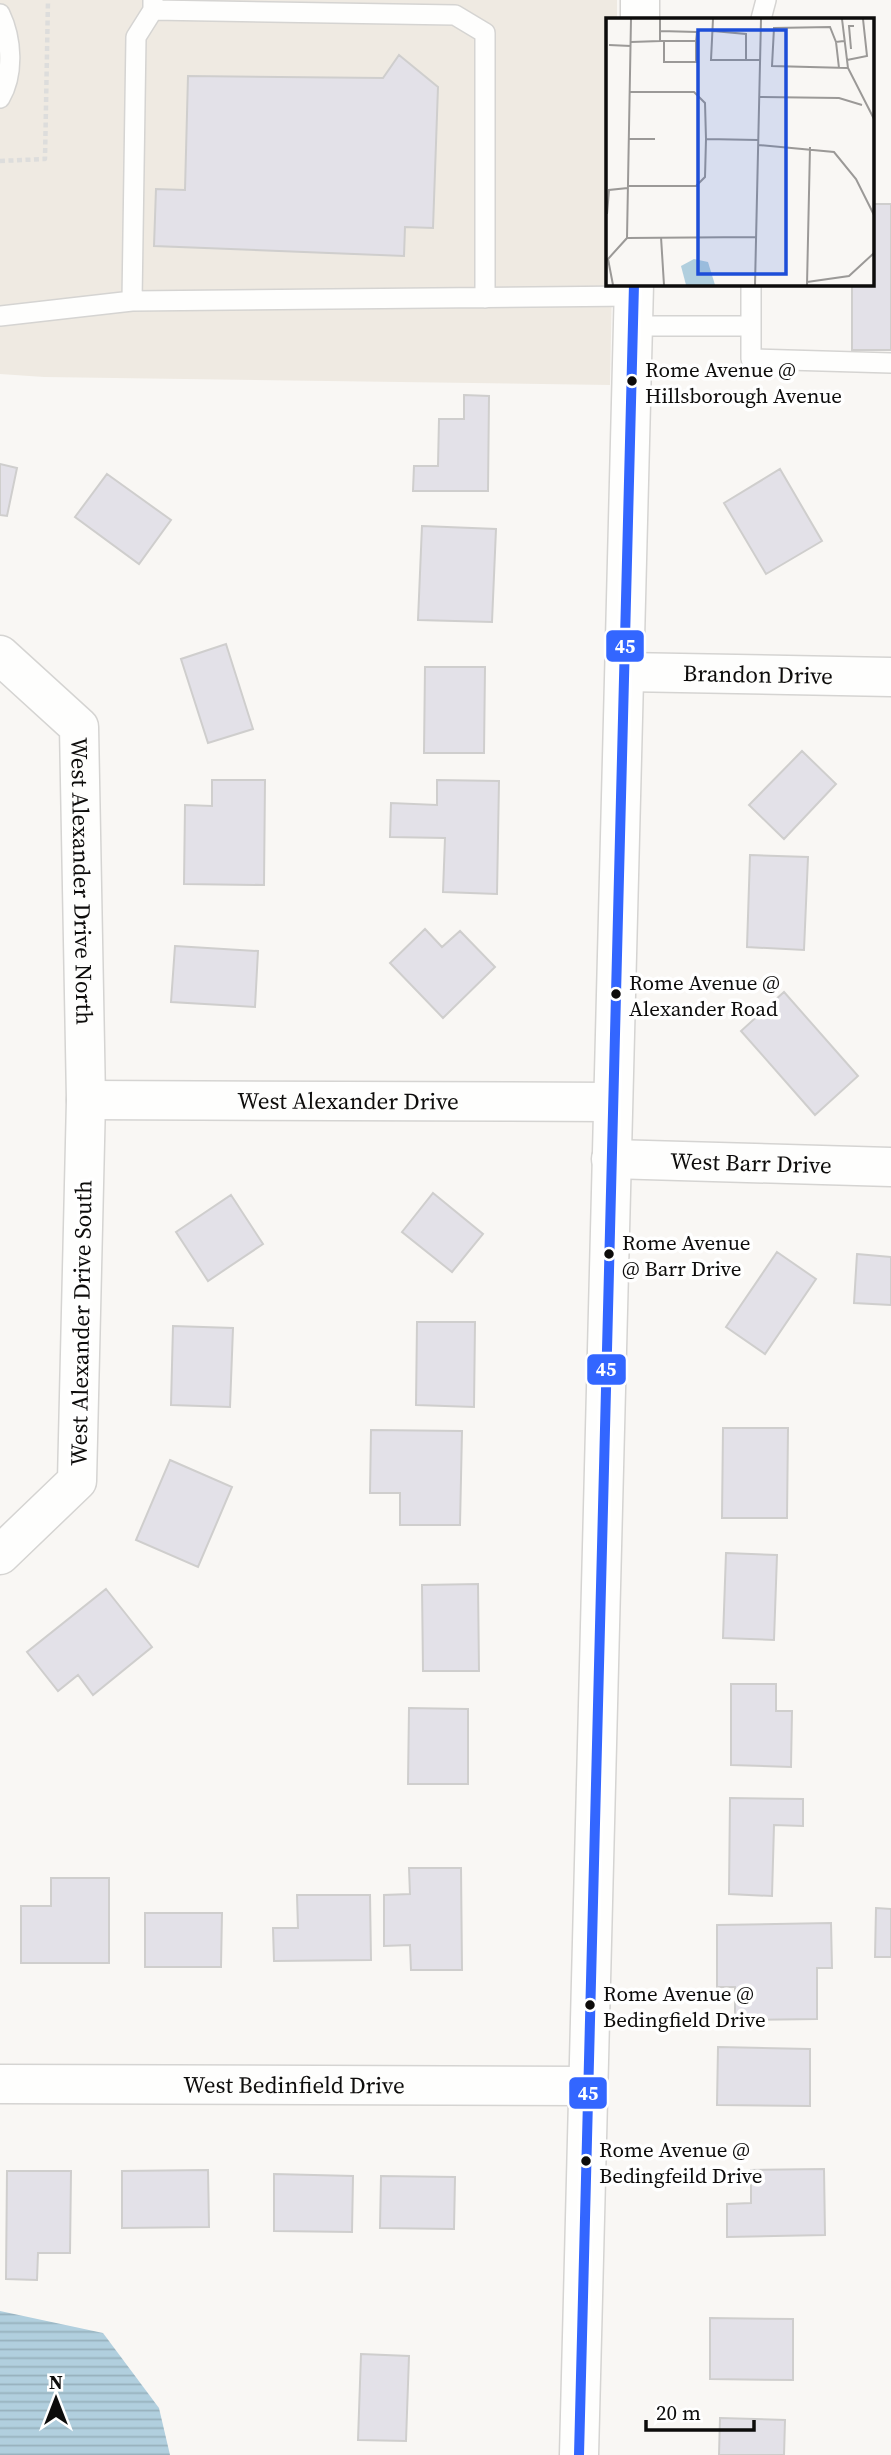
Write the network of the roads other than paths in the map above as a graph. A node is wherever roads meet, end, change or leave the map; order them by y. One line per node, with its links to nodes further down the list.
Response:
1 (640, 0): 5 (street)
2 (766, 0): 6 (lane)
3 (153, 5): 9 (lane); 10 (lane)
4 (0, 14): 7 (lane)
5 (640, 18)
6 (761, 18)
7 (0, 98)
8 (751, 285): 13 (lane)
9 (485, 298): 10 (lane); 11 (lane)
10 (132, 300): 12 (lane)
11 (634, 302): 13 (lane); 16 (street)
12 (0, 316)
13 (750, 326): 14 (lane)
14 (891, 363)
15 (0, 655): 18 (street, West Alexander Drive North)
16 (625, 672): 17 (street, Brandon Drive); 19 (street)
17 (891, 677)
18 (86, 1100): 19 (street, West Alexander Drive); 22 (street, West Alexander Drive South)
19 (612, 1102): 20 (street)
20 (611, 1159): 21 (street, West Barr Drive); 24 (street)
21 (891, 1167)
22 (0, 1555)
23 (0, 2084): 24 (street, West Bedinfield Drive)
24 (588, 2086): 25 (street)
25 (579, 2455)

